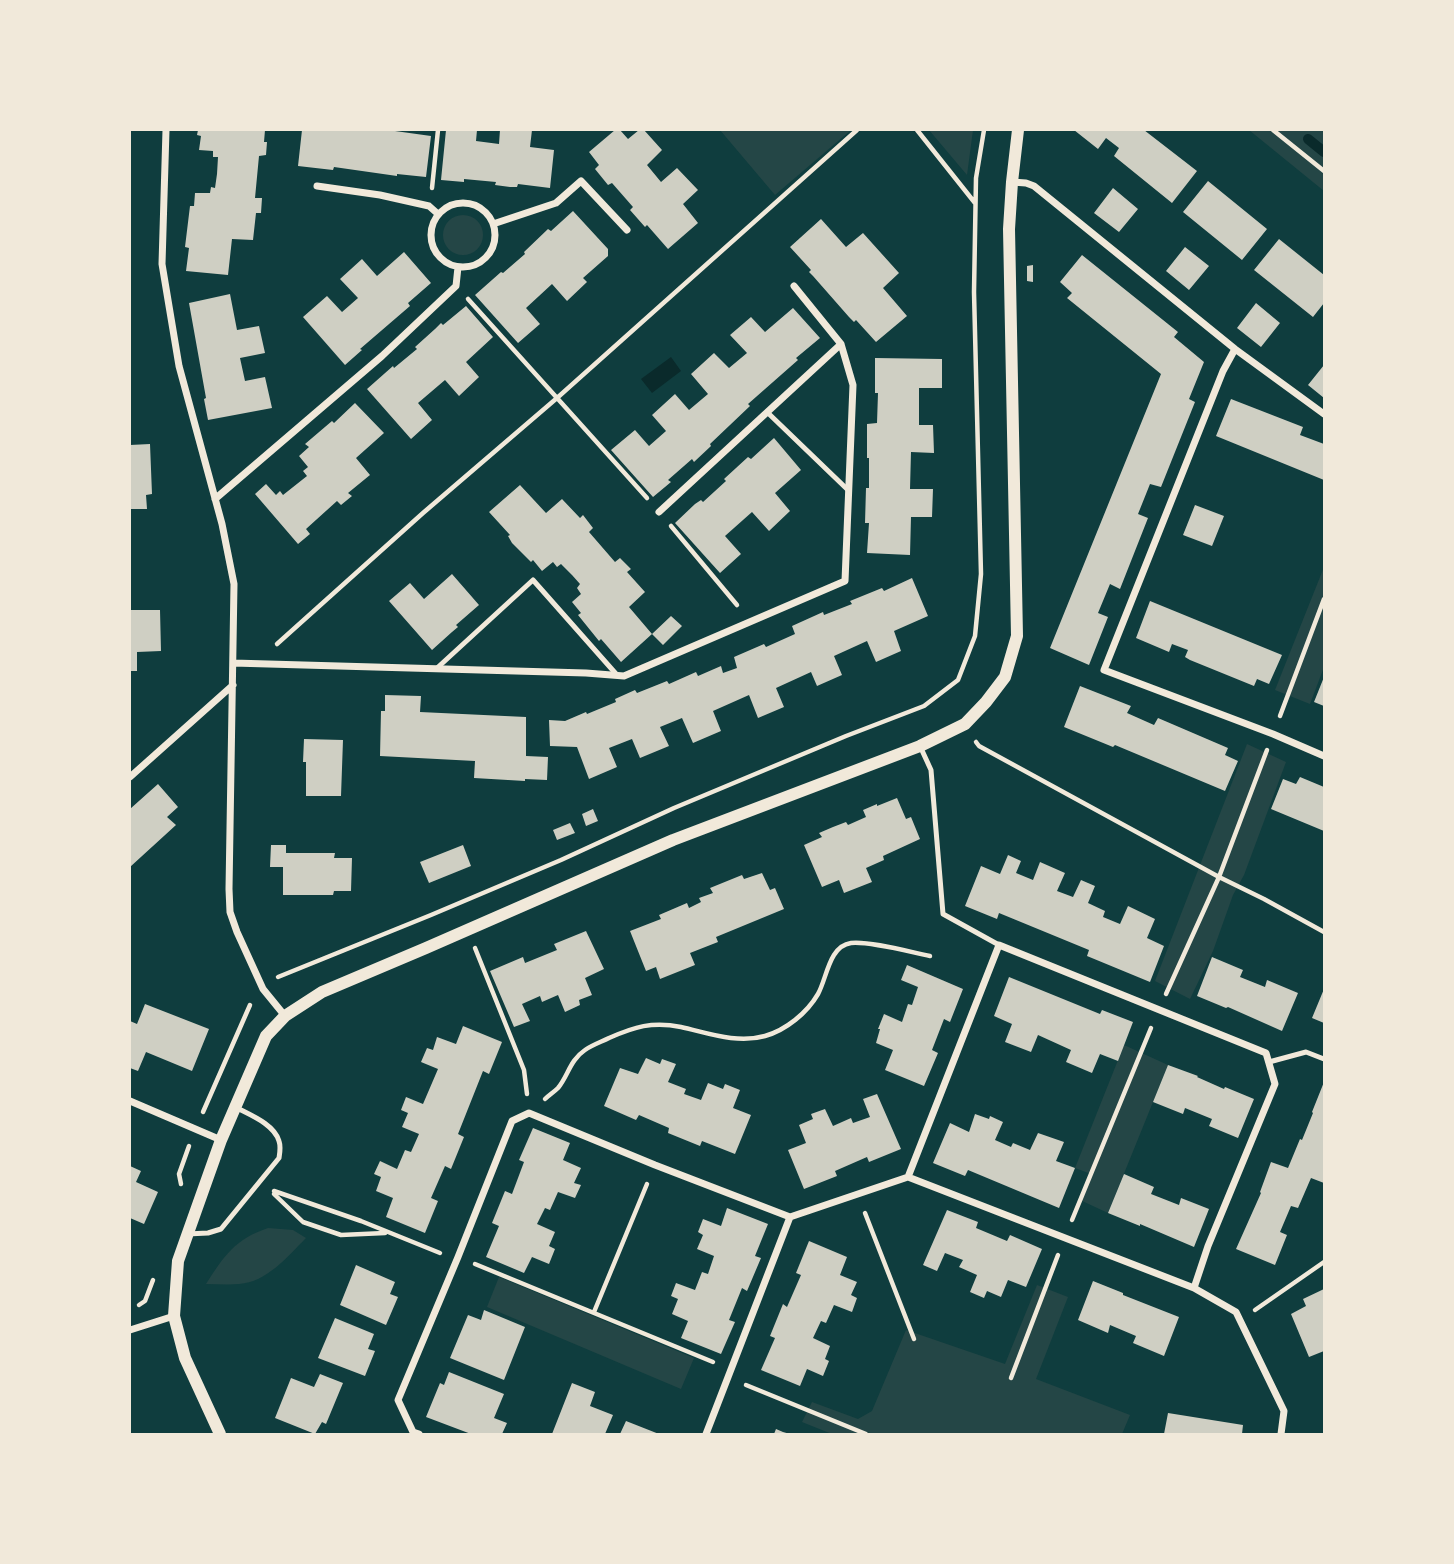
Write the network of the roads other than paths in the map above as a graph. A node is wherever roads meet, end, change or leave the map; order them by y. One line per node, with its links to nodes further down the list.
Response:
1 (166, 130): 15 (street)
2 (1018, 130): 3 (street)
3 (1012, 182): 11 (street); 21 (street)
4 (317, 186): 5 (street)
5 (438, 214): 6 (street); 8 (street)
6 (493, 224): 7 (street); 8 (street)
7 (627, 230)
8 (458, 267): 15 (street)
9 (794, 286): 10 (street)
10 (841, 344): 12 (street); 14 (street)
11 (1235, 349): 13 (street); 22 (street)
12 (767, 412): 14 (lane); 16 (street)
13 (1325, 414)
14 (849, 491): 19 (street)
15 (215, 499): 17 (street)
16 (659, 512)
17 (233, 663): 18 (street); 20 (street)
18 (436, 669): 19 (street); 19 (lane)
19 (617, 676)
20 (233, 685): 23 (street); 25 (street)
21 (920, 746): 24 (lane); 25 (street)
22 (1325, 755)
23 (130, 777)
24 (999, 945): 27 (street); 31 (street)
25 (285, 1016): 29 (street)
26 (1325, 1059): 27 (lane)
27 (1269, 1062): 34 (street)
28 (130, 1101): 30 (street)
29 (235, 1107): 30 (street); 33 (lane)
30 (221, 1140): 33 (street)
31 (908, 1177): 32 (street); 34 (street)
32 (790, 1217): 38 (street); 39 (street)
33 (187, 1234): 35 (street)
34 (1194, 1288): 40 (street)
35 (174, 1316): 36 (street); 37 (street)
36 (130, 1330)
37 (220, 1434)
38 (419, 1434)
39 (706, 1434)
40 (1281, 1434)

